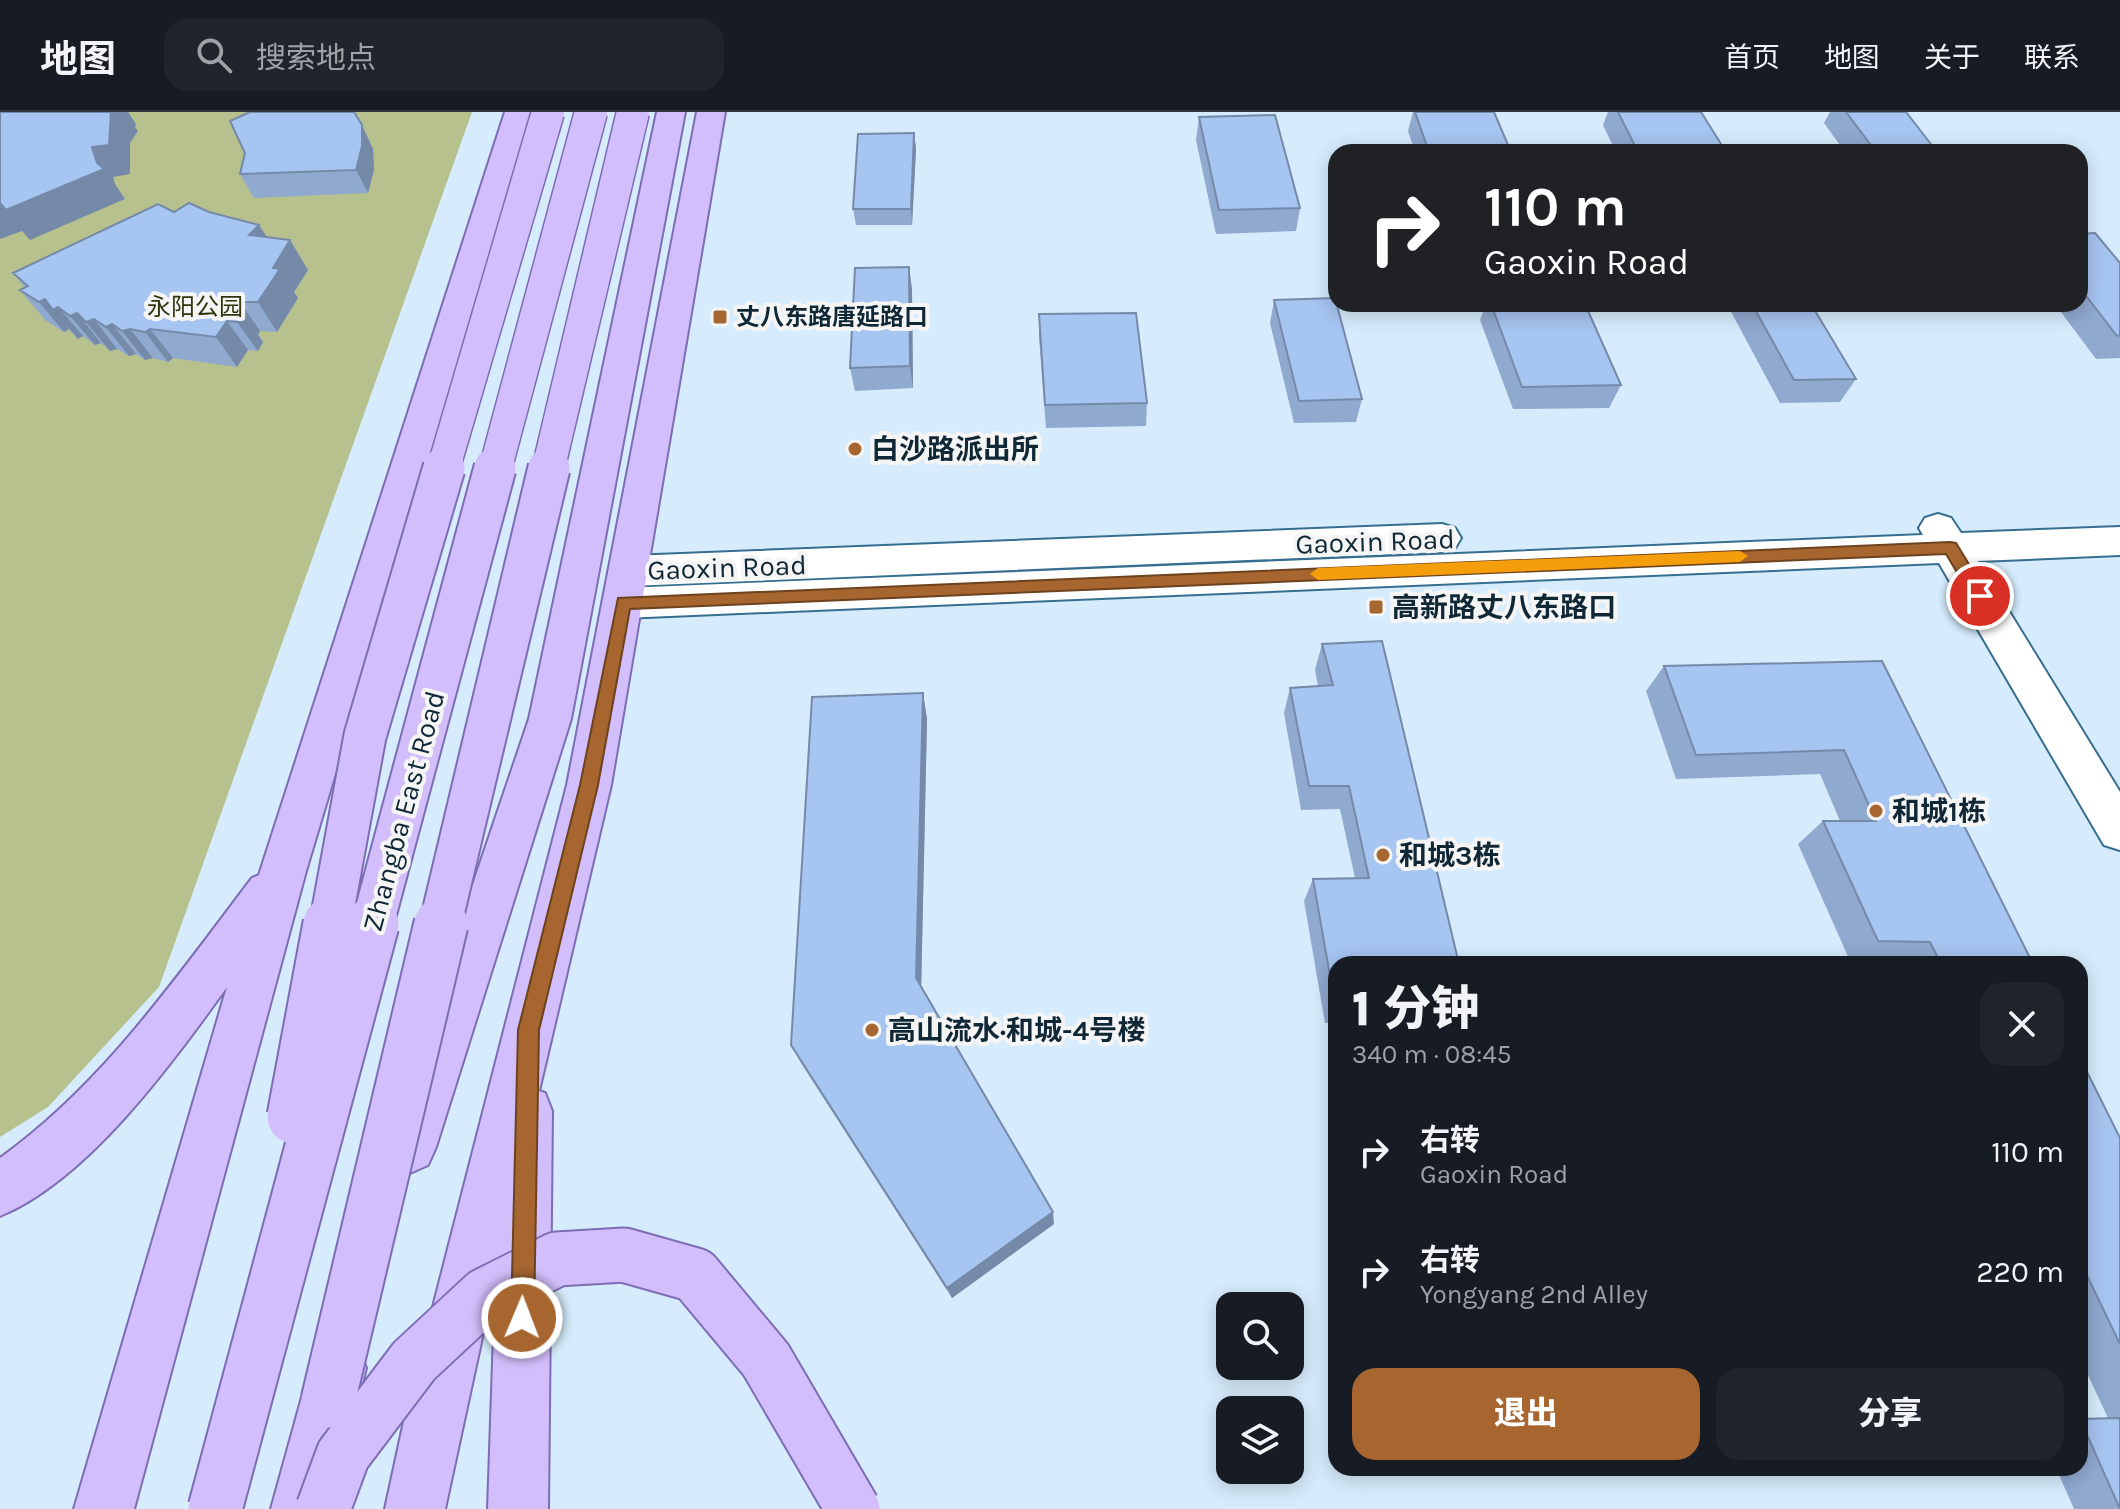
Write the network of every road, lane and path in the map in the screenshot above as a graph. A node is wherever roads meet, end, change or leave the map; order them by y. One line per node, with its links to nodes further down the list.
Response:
1 (519, 112): 12 (main road)
2 (548, 112): 16 (main road, bridge)
3 (591, 112): 16 (main road, Zhangba East Road, bridge)
4 (633, 112): 15 (main road, bridge)
5 (671, 112): 15 (main road, bridge)
6 (711, 112): 10 (main road)
7 (2120, 511): 8 (main road, Gaoxin Road)
8 (1941, 533): 9 (main road, Gaoxin Road); 10 (main road, Gaoxin Road); 11 (main road)
9 (2120, 541)
10 (627, 587): 13 (main road)
11 (2120, 831)
12 (283, 871): 14 (main road); 17 (main road)
13 (529, 1030): 21 (main road); 22 (main road)
14 (0, 1190)
15 (328, 1401): 19 (main road)
16 (232, 1450): 18 (main road, Zhangba East Road, bridge)
17 (104, 1509)
18 (215, 1509)
19 (301, 1509)
20 (323, 1509): 23 (main road, bridge)
21 (415, 1509)
22 (518, 1509)
23 (853, 1509)

